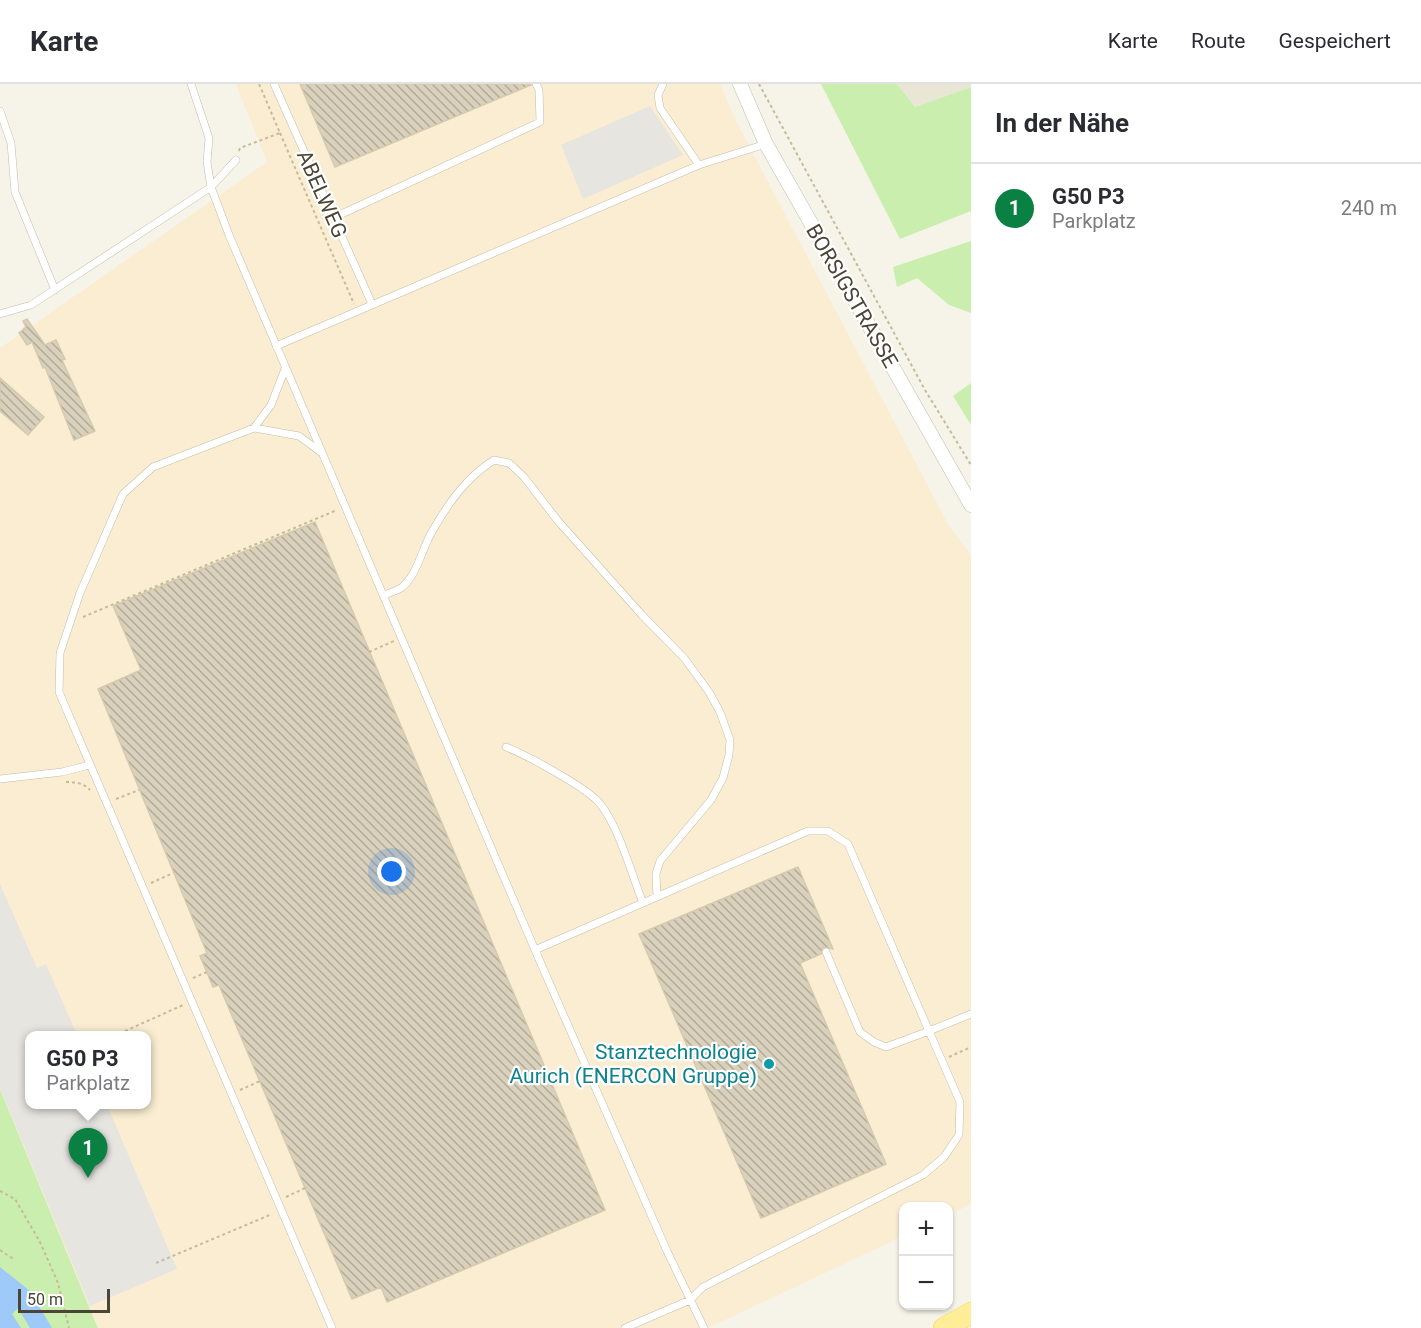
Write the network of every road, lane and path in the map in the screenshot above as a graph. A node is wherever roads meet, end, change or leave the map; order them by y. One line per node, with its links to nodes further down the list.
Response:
1 (191, 84): 13 (lane)
2 (259, 84): 9 (path)
3 (274, 84): 14 (lane, ABELWEG)
4 (536, 84): 14 (lane)
5 (663, 84): 12 (lane)
6 (740, 84): 10 (street, BORSIGSTRASSE)
7 (759, 84): 23 (path, BORSIGSTRASSE)
8 (0, 111): 15 (lane)
9 (280, 133): 11 (path); 17 (path)
10 (766, 144): 12 (lane); 24 (street, BORSIGSTRASSE)
11 (236, 160): 13 (lane)
12 (699, 165): 16 (lane)
13 (211, 187): 15 (lane); 19 (lane)
14 (333, 218): 16 (lane, ABELWEG)
15 (55, 290): 18 (lane)
16 (372, 304): 17 (lane)
17 (357, 310): 19 (lane)
18 (0, 314)
19 (276, 346): 20 (lane)
20 (285, 369): 21 (lane); 22 (lane)
21 (254, 428): 22 (lane); 27 (lane)
22 (323, 454): 25 (lane)
23 (971, 465)
24 (971, 506)
25 (346, 507): 26 (lane); 27 (path)
26 (384, 595): 28 (lane); 39 (lane)
27 (71, 622): 31 (lane)
28 (402, 638): 29 (path); 41 (lane)
29 (369, 652)
30 (506, 747): 40 (lane)
31 (89, 765): 32 (lane); 34 (lane)
32 (0, 779)
33 (58, 782): 34 (path)
34 (100, 788): 36 (lane)
35 (139, 790): 36 (path)
36 (106, 803): 38 (lane)
37 (173, 873): 38 (path)
38 (142, 887): 44 (lane)
39 (657, 897): 40 (lane); 48 (lane)
40 (643, 903): 41 (lane)
41 (535, 950): 60 (lane)
42 (826, 952): 48 (lane)
43 (207, 972): 44 (path)
44 (183, 982): 45 (lane)
45 (191, 1001): 47 (path); 52 (lane)
46 (971, 1014): 48 (lane)
47 (123, 1031)
48 (929, 1031): 50 (lane)
49 (971, 1047): 50 (path)
50 (942, 1059): 60 (lane)
51 (260, 1081): 52 (path)
52 (231, 1094): 55 (lane)
53 (305, 1188): 55 (path)
54 (0, 1191): 62 (path)
55 (277, 1201): 56 (lane)
56 (281, 1210): 59 (path); 63 (lane)
57 (0, 1250): 58 (path)
58 (15, 1260)
59 (156, 1263)
60 (690, 1300): 64 (lane); 65 (lane)
61 (971, 1313): 66 (main road)
62 (69, 1328)
63 (332, 1328)
64 (625, 1328)
65 (704, 1328)
66 (944, 1328)

